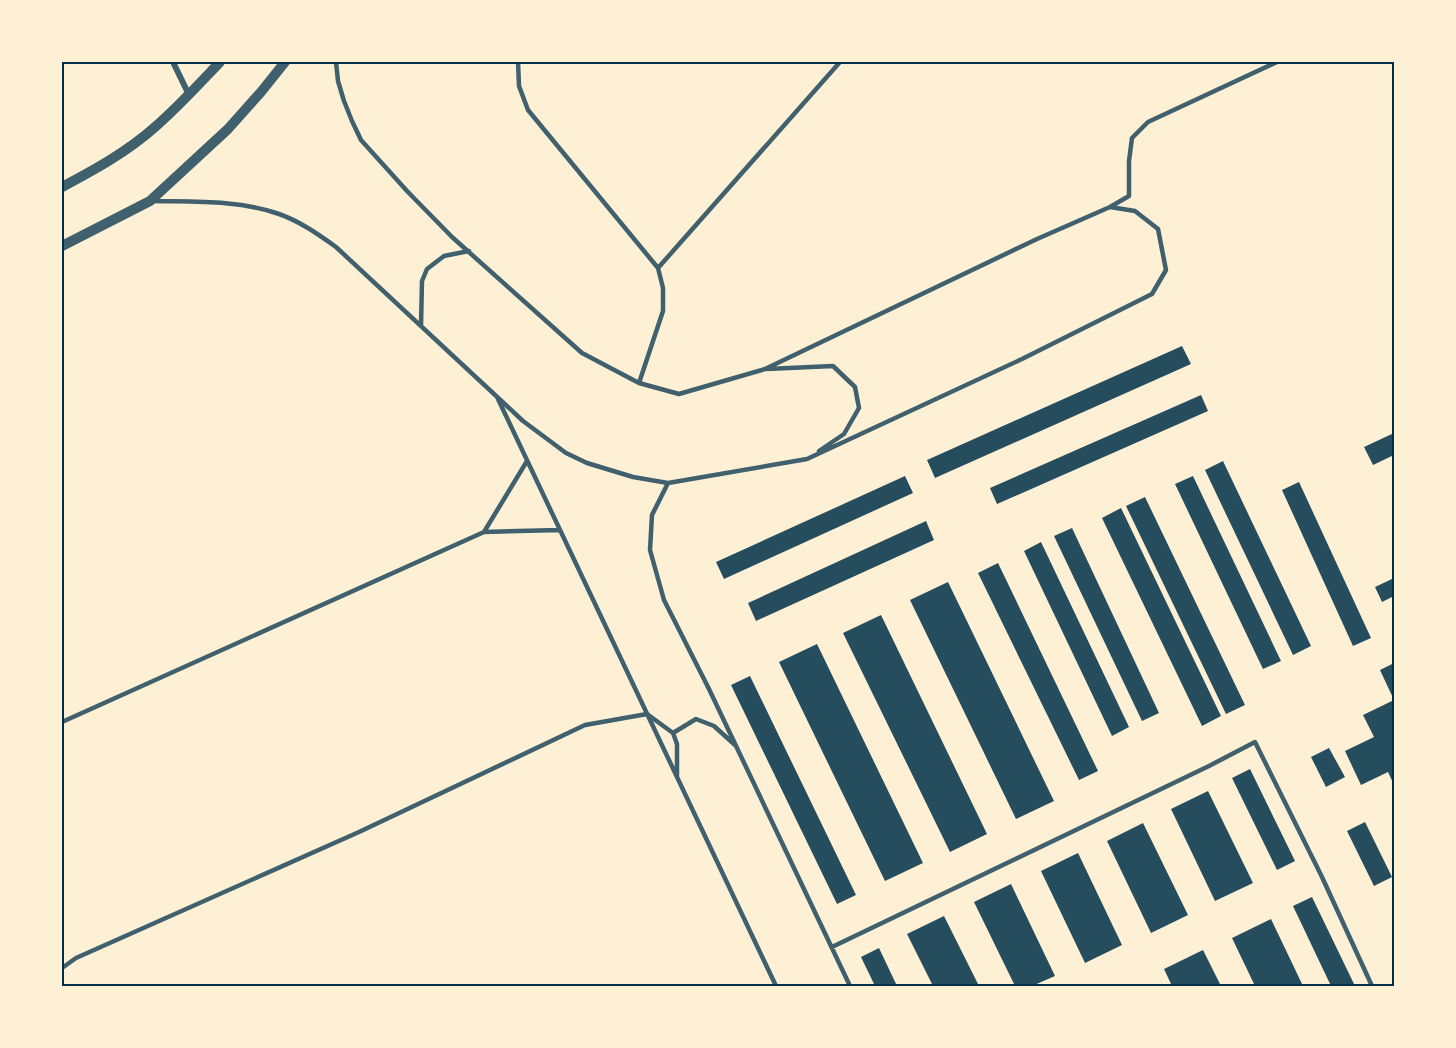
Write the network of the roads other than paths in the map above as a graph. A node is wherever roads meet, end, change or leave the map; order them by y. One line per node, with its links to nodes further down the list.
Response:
1 (173, 62): 8 (street)
2 (220, 62): 8 (street)
3 (285, 62): 10 (street)
4 (336, 62): 13 (lane)
5 (518, 62): 14 (lane)
6 (840, 62): 14 (lane)
7 (1277, 62): 11 (lane)
8 (189, 95): 9 (street)
9 (62, 187)
10 (150, 201): 12 (street); 15 (lane)
11 (1110, 207): 16 (lane); 19 (lane)
12 (62, 246)
13 (469, 251): 15 (lane); 17 (lane)
14 (658, 268): 17 (lane)
15 (421, 326): 18 (lane)
16 (765, 369): 17 (lane); 19 (lane)
17 (639, 383)
18 (496, 397): 20 (lane); 21 (lane)
19 (807, 459): 21 (lane)
20 (527, 461): 22 (lane); 23 (lane)
21 (669, 483): 27 (lane)
22 (560, 530): 23 (lane); 24 (lane)
23 (484, 532): 25 (lane)
24 (647, 714): 26 (lane); 28 (lane); 30 (lane)
25 (62, 722)
26 (673, 733): 27 (lane); 28 (lane)
27 (735, 745): 29 (lane)
28 (677, 777): 31 (lane)
29 (831, 947): 32 (lane); 33 (lane)
30 (62, 968)
31 (776, 987)
32 (850, 987)
33 (1372, 987)

